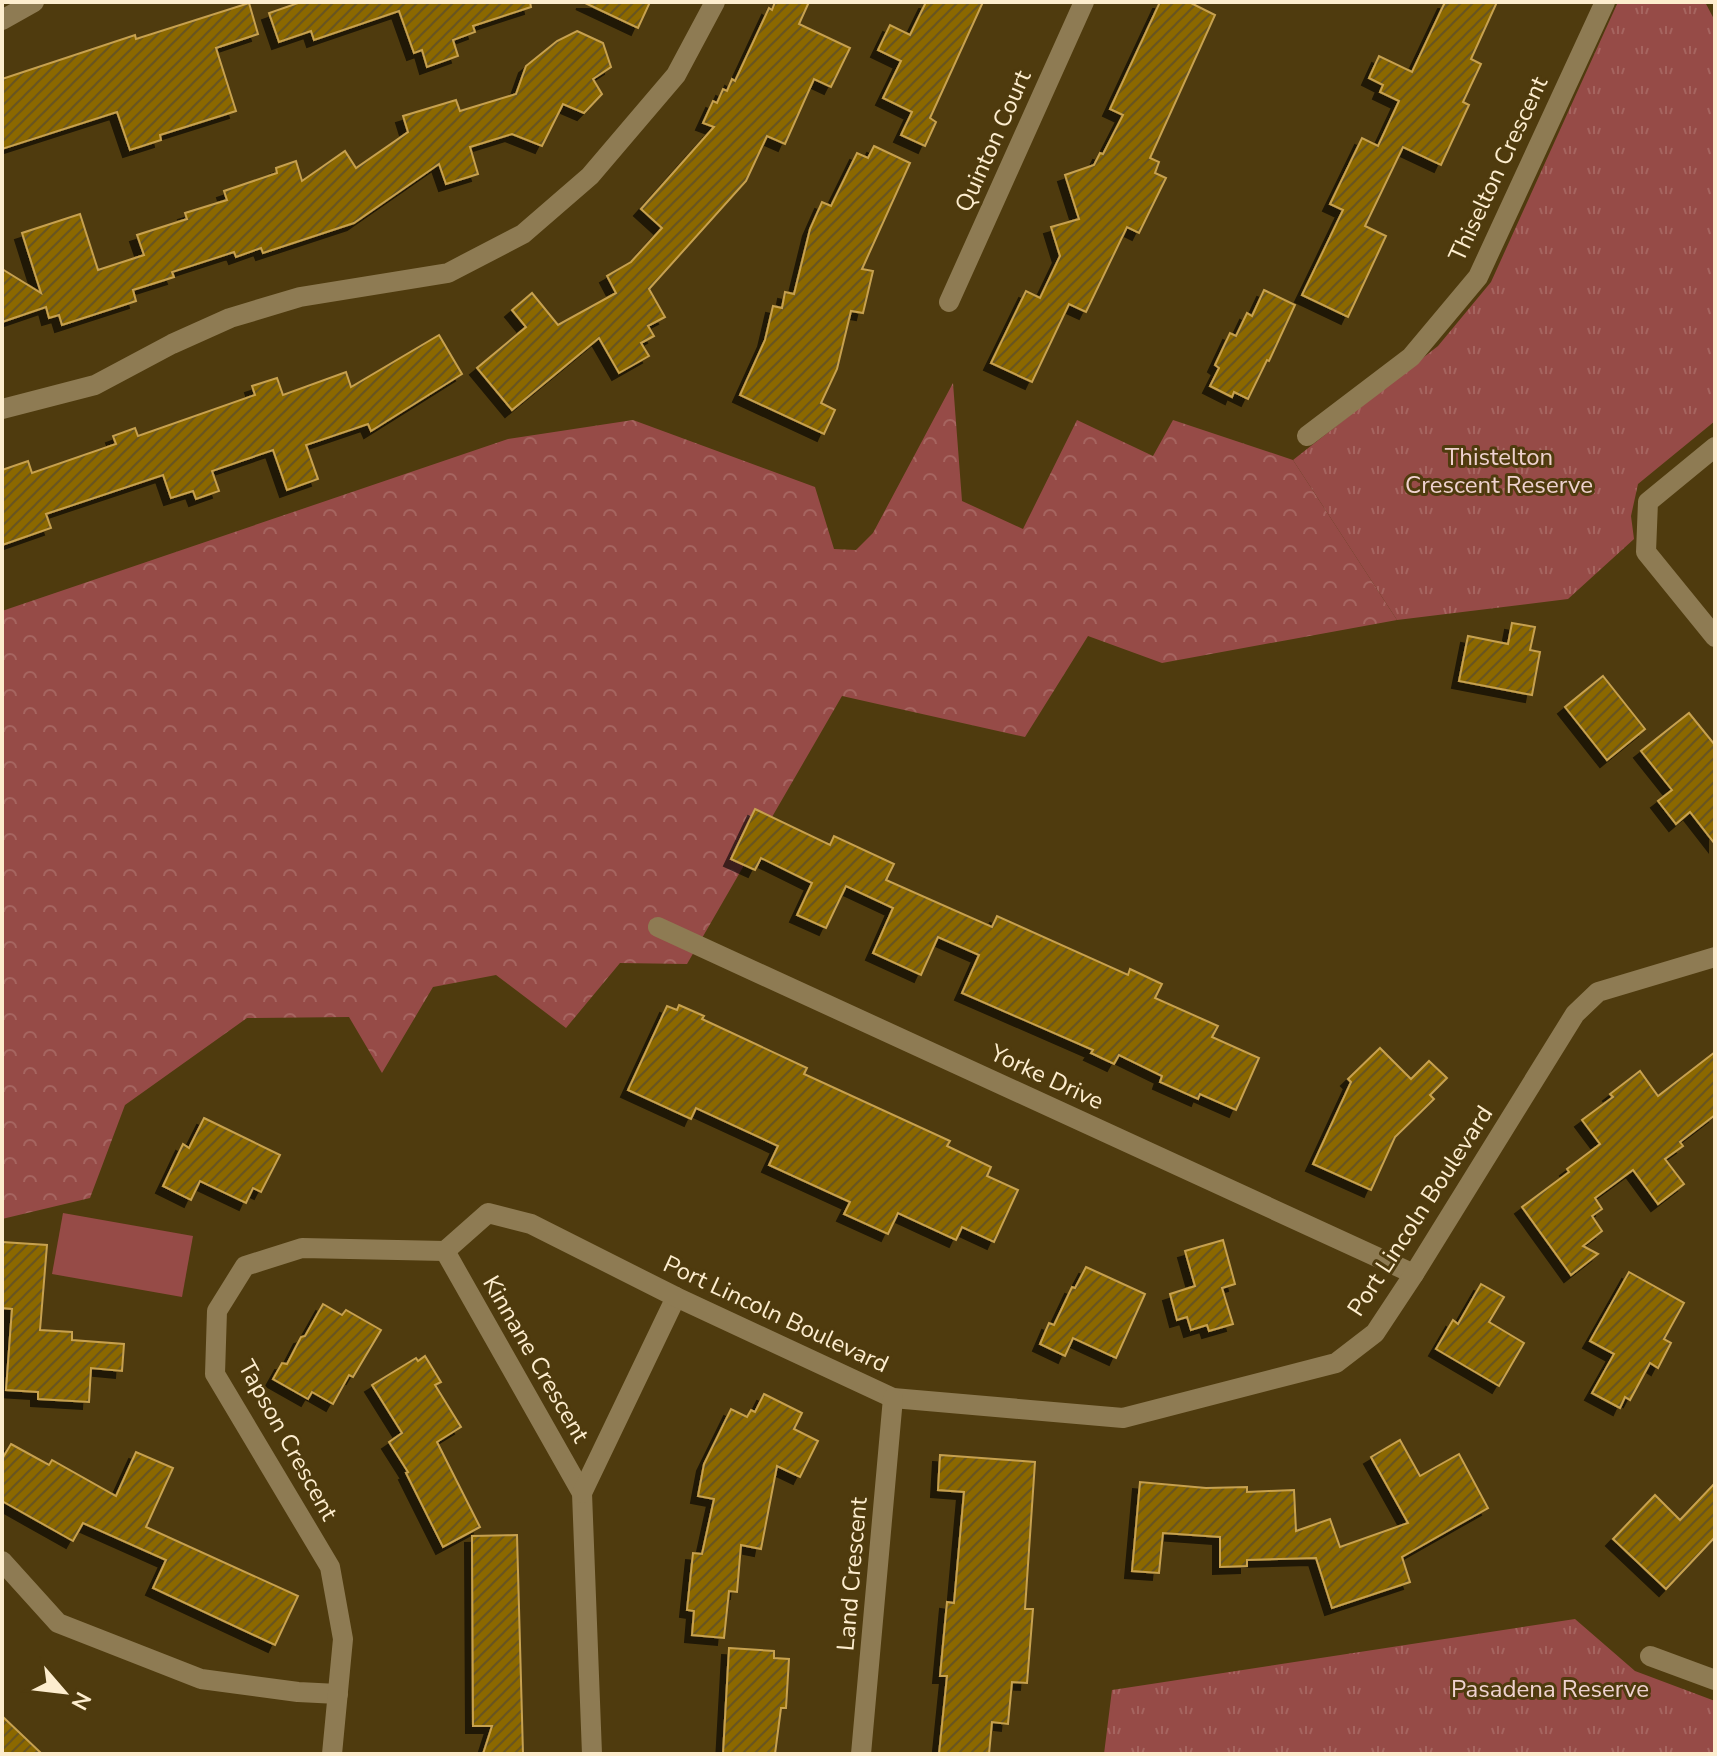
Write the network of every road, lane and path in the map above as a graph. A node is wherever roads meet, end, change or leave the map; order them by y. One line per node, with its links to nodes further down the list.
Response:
1 (34, 2): 5 (street)
2 (715, 2): 7 (street)
3 (1084, 2): 6 (street, Quinton Court)
4 (1605, 2): 8 (street, Thiselton Crescent)
5 (2, 20)
6 (949, 302)
7 (2, 409)
8 (1307, 436)
9 (1715, 447): 10 (street)
10 (1715, 637)
11 (658, 927): 14 (street, Yorke Drive)
12 (1715, 957): 14 (street, Port Lincoln Boulevard)
13 (445, 1251): 15 (street, Port Lincoln Boulevard); 17 (street, Kinnane Crescent); 21 (street, Tapson Crescent)
14 (1414, 1274): 16 (street, Port Lincoln Boulevard)
15 (676, 1297): 16 (street, Port Lincoln Boulevard); 17 (street, Kinnane Crescent)
16 (893, 1398): 24 (street, Land Crescent)
17 (582, 1493): 23 (street, Kinnane Crescent)
18 (2, 1561): 21 (street)
19 (1650, 1656): 20 (street)
20 (1715, 1680)
21 (338, 1694): 22 (street, Tapson Crescent)
22 (332, 1754)
23 (592, 1754)
24 (861, 1754)

